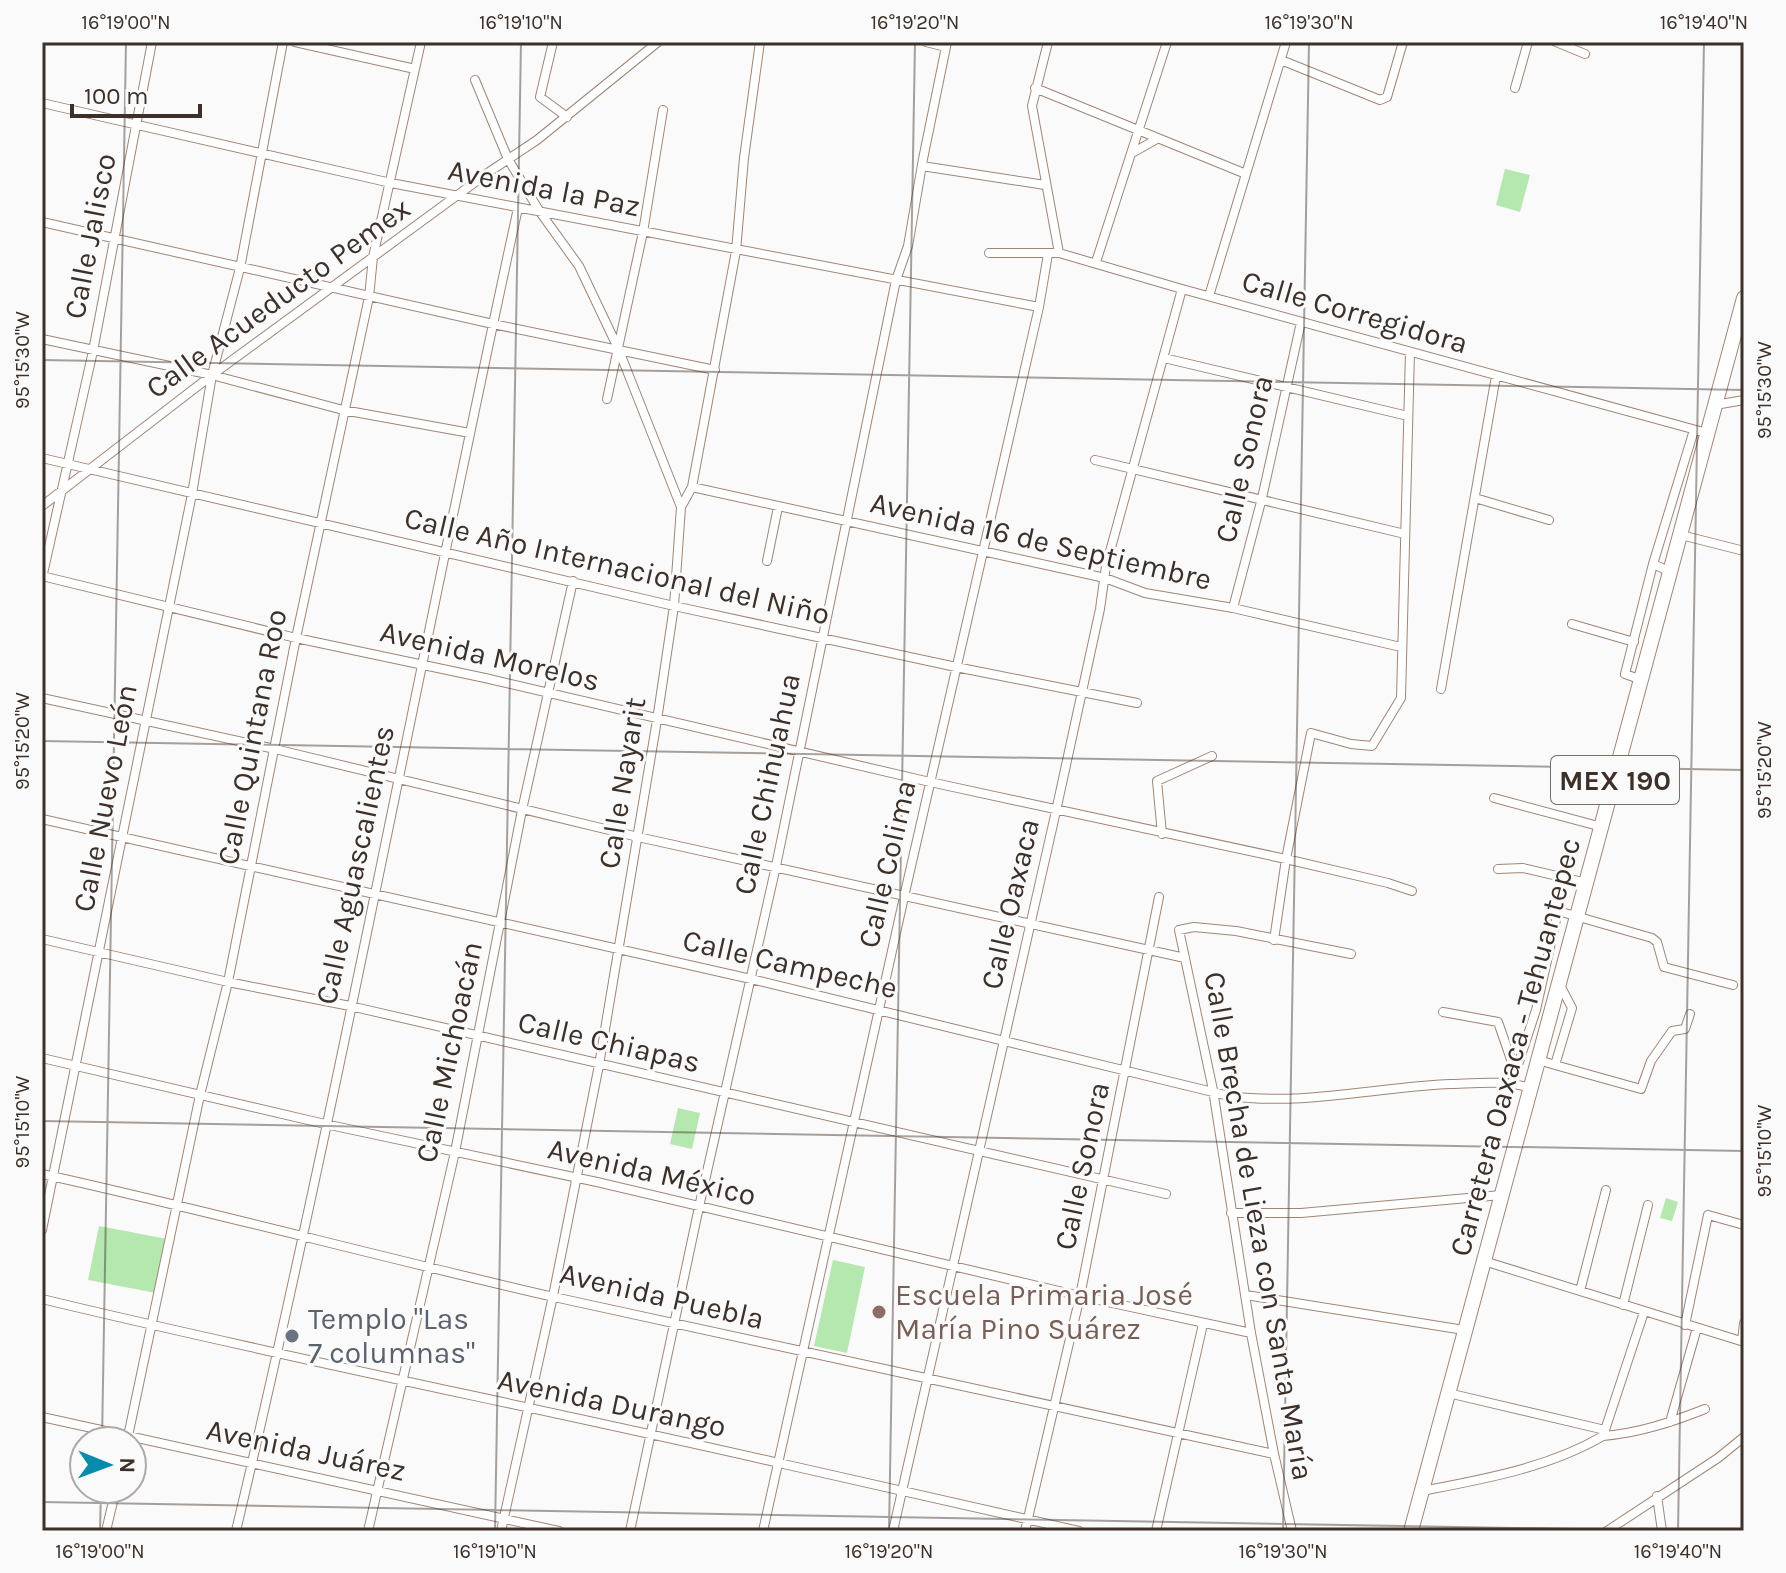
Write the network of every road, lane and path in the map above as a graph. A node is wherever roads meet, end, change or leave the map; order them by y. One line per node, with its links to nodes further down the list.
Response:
1 (152, 42): 25 (street, Calle Jalisco)
2 (283, 42): 29 (street)
3 (295, 42): 18 (street)
4 (421, 42): 18 (street, Calle Quintana Roo)
5 (553, 42): 24 (street)
6 (657, 42): 24 (street, Calle Acueducto Pemex)
7 (760, 42): 41 (street)
8 (926, 42): 15 (street)
9 (1048, 42): 20 (street)
10 (1167, 42): 26 (street)
11 (1286, 42): 17 (street)
12 (1403, 42): 17 (street)
13 (1528, 42): 21 (street)
14 (1556, 42): 16 (street)
15 (947, 44): 31 (street, Calle Chihuahua)
16 (1585, 54)
17 (1281, 60): 32 (street)
18 (415, 69): 33 (street, Calle Quintana Roo)
19 (475, 80): 30 (street, Calle Nayarit)
20 (1035, 88): 26 (street); 34 (street)
21 (1515, 88)
22 (42, 103): 25 (street, Avenida la Paz)
23 (663, 110): 39 (street)
24 (567, 117): 30 (street, Calle Acueducto Pemex)
25 (135, 126): 29 (street, Avenida la Paz); 40 (street, Calle Jalisco)
26 (1139, 129): 27 (street); 28 (street)
27 (1157, 139): 28 (street); 32 (street)
28 (1131, 154): 46 (street)
29 (262, 155): 33 (street, Avenida la Paz); 47 (street)
30 (508, 159): 35 (street, Calle Acueducto Pemex); 37 (street, Calle Nayarit)
31 (922, 166): 34 (street); 48 (street, Calle Chihuahua)
32 (1246, 174): 51 (street)
33 (391, 183): 35 (street, Avenida la Paz); 45 (street, Calle Quintana Roo)
34 (1045, 185): 43 (street)
35 (459, 195): 36 (street, Avenida la Paz); 45 (street, Calle Acueducto Pemex)
36 (518, 208): 37 (street, Avenida la Paz); 56 (street, Calle Aguascalientes)
37 (540, 212): 39 (street, Avenida la Paz); 58 (street, Calle Nayarit)
38 (42, 222): 40 (street)
39 (643, 232): 41 (street, Avenida la Paz); 58 (street)
40 (113, 238): 47 (street); 59 (street, Calle Jalisco)
41 (736, 251): 48 (street, Avenida la Paz); 62 (street)
42 (989, 253): 44 (street, Calle Corregidora)
43 (1059, 253): 44 (street, Calle Corregidora); 46 (street, Calle Corregidora)
44 (1048, 254): 54 (street, Calle Colima)
45 (373, 257): 49 (street, Calle Acueducto Pemex); 52 (street, Calle Quintana Roo)
46 (1096, 262): 50 (street, Calle Corregidora)
47 (240, 268): 49 (street); 63 (street)
48 (896, 280): 54 (street, Avenida la Paz); 88 (street, Calle Chihuahua)
49 (333, 289): 52 (street); 63 (street, Calle Acueducto Pemex)
50 (1182, 289): 51 (street, Calle Corregidora); 61 (street, Calle Oaxaca)
51 (1209, 296): 55 (street, Calle Corregidora)
52 (369, 297): 56 (street); 69 (street, Calle Quintana Roo)
53 (1744, 298): 68 (main road, Carretera Oaxaca - Tehuantepec / MEX 190)
54 (1039, 307): 93 (street, Calle Colima)
55 (1301, 322): 60 (street, Calle Corregidora); 65 (street, Calle Sonora)
56 (493, 324): 58 (street); 72 (street, Calle Aguascalientes)
57 (42, 339): 59 (street)
58 (618, 348): 62 (street); 66 (street); 84 (street, Calle Nayarit)
59 (93, 351): 63 (street); 75 (street, Calle Jalisco)
60 (1410, 352): 64 (street, Calle Corregidora); 70 (street)
61 (1164, 358): 65 (street); 77 (street, Calle Oaxaca)
62 (715, 370): 78 (street)
63 (212, 375): 69 (street); 76 (street, Calle Acueducto Pemex); 80 (street, Calle Nuevo León)
64 (1496, 376): 71 (street, Calle Corregidora); 82 (street)
65 (1287, 386): 70 (street); 81 (street, Calle Sonora)
66 (607, 399)
67 (1744, 400): 68 (street)
68 (1715, 405): 71 (main road, Carretera Oaxaca - Tehuantepec / MEX 190)
69 (343, 410): 72 (street); 87 (street, Calle Quintana Roo)
70 (1408, 416): 89 (street)
71 (1701, 432): 90 (main road, Carretera Oaxaca - Tehuantepec / MEX 190); 95 (street)
72 (470, 433): 92 (street, Calle Aguascalientes)
73 (42, 458): 75 (street, Calle Año Internacional del Niño)
74 (1095, 460): 77 (street)
75 (69, 464): 76 (street, Calle Año Internacional del Niño); 79 (street, Calle Jalisco)
76 (89, 468): 79 (street, Calle Acueducto Pemex); 80 (street, Calle Año Internacional del Niño)
77 (1134, 469): 81 (street); 98 (street, Calle Oaxaca)
78 (692, 487): 84 (street); 85 (street, Avenida 16 de Septiembre)
79 (60, 492): 83 (street, Calle Acueducto Pemex); 97 (street, Calle Jalisco)
80 (192, 494): 87 (street, Calle Año Internacional del Niño); 100 (street, Calle Nuevo León)
81 (1262, 498): 89 (street); 102 (street, Calle Sonora)
82 (1475, 498): 86 (street); 113 (street)
83 (42, 506)
84 (681, 507): 101 (street, Calle Nayarit)
85 (778, 507): 88 (street, Avenida 16 de Septiembre); 94 (street)
86 (1549, 520)
87 (321, 523): 92 (street, Calle Año Internacional del Niño); 107 (street, Calle Quintana Roo)
88 (848, 523): 93 (street, Avenida 16 de Septiembre); 106 (street, Calle Chihuahua)
89 (1405, 534): 109 (street)
90 (1681, 535): 91 (street); 96 (main road, Carretera Oaxaca - Tehuantepec / MEX 190)
91 (1744, 551)
92 (446, 552): 99 (street, Calle Año Internacional del Niño); 110 (street, Calle Aguascalientes)
93 (983, 552): 98 (street, Avenida 16 de Septiembre); 111 (street, Calle Colima)
94 (767, 561)
95 (1653, 564): 96 (street); 103 (street)
96 (1671, 573): 105 (main road, Carretera Oaxaca - Tehuantepec / MEX 190)
97 (42, 577): 100 (street, Avenida Morelos)
98 (1105, 578): 102 (street, Avenida 16 de Septiembre); 114 (street, Calle Oaxaca)
99 (573, 581): 101 (street, Calle Año Internacional del Niño); 115 (street, Calle Michoacán)
100 (170, 606): 107 (street, Avenida Morelos); 118 (street, Calle Nuevo León)
101 (674, 606): 106 (street, Calle Año Internacional del Niño); 119 (street, Calle Nayarit)
102 (1233, 608): 109 (street, Avenida 16 de Septiembre)
103 (1641, 615): 105 (street); 108 (street)
104 (1572, 624): 108 (street)
105 (1657, 624): 112 (main road, Carretera Oaxaca - Tehuantepec / MEX 190)
106 (823, 637): 111 (street, Calle Año Internacional del Niño); 121 (street, Calle Chihuahua)
107 (296, 638): 110 (street, Avenida Morelos); 120 (street, Calle Quintana Roo)
108 (1634, 642): 112 (street)
109 (1401, 647): 133 (street)
110 (420, 664): 115 (street, Avenida Morelos); 123 (street, Calle Aguascalientes)
111 (956, 667): 114 (street, Calle Año Internacional del Niño); 124 (street, Calle Colima)
112 (1642, 680): 129 (main road, Carretera Oaxaca - Tehuantepec / MEX 190)
113 (1441, 689)
114 (1081, 692): 117 (street, Calle Año Internacional del Niño); 127 (street, Calle Oaxaca)
115 (549, 693): 119 (street, Avenida Morelos); 126 (street, Calle Michoacán)
116 (42, 698): 118 (street)
117 (1137, 703)
118 (144, 720): 120 (street); 131 (street, Calle Nuevo León)
119 (657, 720): 121 (street, Avenida Morelos); 132 (street, Calle Nayarit)
120 (275, 749): 123 (street); 134 (street, Calle Quintana Roo)
121 (799, 752): 124 (street, Avenida Morelos); 135 (street, Calle Chihuahua)
122 (1212, 756): 130 (street)
123 (398, 781): 126 (street); 139 (street, Calle Aguascalientes)
124 (930, 782): 127 (street, Avenida Morelos); 140 (street, Calle Colima)
125 (1494, 798): 129 (street)
126 (522, 810): 132 (street); 143 (street, Calle Michoacán)
127 (1056, 811): 130 (street, Avenida Morelos); 144 (street, Calle Oaxaca)
128 (42, 819): 131 (street, Calle Campeche)
129 (1602, 827): 137 (main road, Carretera Oaxaca - Tehuantepec / MEX 190)
130 (1162, 834): 133 (street, Avenida Morelos)
131 (121, 837): 134 (street, Calle Campeche); 149 (street, Calle Nuevo León)
132 (638, 837): 135 (street); 147 (street, Calle Nayarit)
133 (1286, 859): 138 (street, Avenida Morelos); 146 (street)
134 (251, 864): 139 (street, Calle Campeche); 153 (street, Calle Quintana Roo)
135 (776, 866): 140 (street); 152 (street, Calle Chihuahua)
136 (1498, 869): 137 (street)
137 (1587, 883): 142 (main road, Carretera Oaxaca - Tehuantepec / MEX 190)
138 (1412, 891)
139 (375, 892): 143 (street, Calle Campeche); 156 (street, Calle Aguascalientes)
140 (904, 897): 144 (street); 157 (street, Calle Colima)
141 (1159, 897): 148 (street, Calle Sonora)
142 (1578, 917): 154 (main road, Carretera Oaxaca - Tehuantepec / MEX 190); 155 (street); 168 (street)
143 (500, 923): 147 (street, Calle Campeche); 160 (street, Calle Michoacán)
144 (1029, 925): 148 (street); 161 (street, Calle Oaxaca)
145 (42, 939): 149 (street, Calle Chiapas)
146 (1274, 940): 150 (street); 151 (street, Calle Brecha de Lieza con Santa María)
147 (618, 949): 152 (street, Calle Campeche); 165 (street, Calle Nayarit)
148 (1150, 951): 151 (street); 167 (street, Calle Sonora)
149 (99, 952): 153 (street, Calle Chiapas); 164 (street, Calle Nuevo León)
150 (1351, 954)
151 (1185, 958): 171 (street, Calle Brecha de Lieza con Santa María)
152 (751, 979): 157 (street, Calle Campeche); 172 (street, Calle Chihuahua)
153 (228, 982): 156 (street, Calle Chiapas); 173 (street, Calle Quintana Roo)
154 (1559, 985): 163 (main road, Carretera Oaxaca - Tehuantepec / MEX 190); 166 (street)
155 (1733, 985)
156 (350, 1006): 160 (street, Calle Chiapas); 175 (street, Calle Aguascalientes)
157 (879, 1009): 161 (street, Calle Campeche); 174 (street, Calle Colima)
158 (1443, 1012): 168 (street)
159 (1690, 1014): 166 (street)
160 (477, 1037): 165 (street, Calle Chiapas); 176 (street, Calle Michoacán)
161 (1004, 1040): 167 (street, Calle Campeche); 177 (street, Calle Oaxaca)
162 (42, 1058): 164 (street, Avenida México)
163 (1539, 1060): 166 (street); 170 (main road, Carretera Oaxaca - Tehuantepec / MEX 190)
164 (76, 1065): 173 (street, Avenida México); 179 (street, Calle Nuevo León)
165 (599, 1065): 172 (street, Calle Chiapas); 180 (street, Calle Nayarit)
166 (1555, 1065)
167 (1126, 1070): 171 (street, Calle Campeche); 181 (street, Calle Sonora)
168 (1516, 1072): 169 (street)
169 (1512, 1083): 170 (street, Calle Campeche); 171 (street, Calle Campeche)
170 (1531, 1088): 184 (main road, Carretera Oaxaca - Tehuantepec / MEX 190)
171 (1213, 1090): 188 (street, Calle Brecha de Lieza con Santa María)
172 (726, 1093): 174 (street, Calle Chiapas); 187 (street, Calle Chihuahua)
173 (200, 1095): 175 (street, Avenida México); 185 (street, Calle Quintana Roo)
174 (854, 1123): 177 (street, Calle Chiapas); 192 (street, Calle Colima)
175 (325, 1124): 176 (street, Avenida México); 191 (street, Calle Aguascalientes)
176 (455, 1152): 180 (street, Avenida México); 194 (street, Calle Michoacán)
177 (980, 1152): 181 (street, Calle Chiapas); 195 (street, Calle Oaxaca)
178 (42, 1174): 179 (street, Avenida Puebla)
179 (54, 1177): 185 (street, Avenida Puebla); 190 (street, Calle Nuevo León)
180 (576, 1179): 187 (street, Avenida México); 198 (street, Calle Nayarit)
181 (1102, 1179): 183 (street, Calle Chiapas); 199 (street, Calle Sonora)
182 (1606, 1190): 196 (street)
183 (1166, 1194)
184 (1501, 1195): 188 (street); 193 (main road, Carretera Oaxaca - Tehuantepec / MEX 190)
185 (177, 1204): 191 (street, Avenida Puebla); 207 (street, Calle Quintana Roo)
186 (1648, 1205): 201 (street)
187 (699, 1207): 192 (street, Avenida México); 203 (street, Calle Chihuahua)
188 (1231, 1213): 197 (street, Calle Brecha de Lieza con Santa María)
189 (1744, 1225): 206 (street)
190 (42, 1230)
191 (303, 1238): 194 (street, Avenida Puebla); 212 (street, Calle Aguascalientes)
192 (829, 1238): 195 (street, Avenida México); 213 (street, Calle Colima)
193 (1484, 1261): 196 (street); 209 (main road, Carretera Oaxaca - Tehuantepec / MEX 190)
194 (426, 1267): 198 (street, Avenida Puebla); 215 (street, Calle Michoacán)
195 (953, 1267): 199 (street, Avenida México); 214 (street, Calle Oaxaca)
196 (1580, 1291): 201 (street)
197 (1246, 1295): 209 (street); 210 (street, Calle Brecha de Lieza con Santa María)
198 (553, 1296): 203 (street, Avenida Puebla); 218 (street, Calle Nayarit)
199 (1080, 1296): 205 (street, Avenida México); 217 (street, Calle Sonora)
200 (42, 1299): 207 (street, Avenida Durango)
201 (1623, 1305): 202 (street)
202 (1644, 1312): 206 (street); 225 (street)
203 (674, 1323): 213 (street, Avenida Puebla); 226 (street, Calle Chihuahua)
204 (1744, 1323): 211 (street)
205 (1203, 1324): 210 (street, Avenida México); 224 (street)
206 (1685, 1325): 208 (street)
207 (152, 1326): 212 (street, Avenida Durango); 223 (street, Calle Quintana Roo)
208 (1697, 1328): 211 (street); 221 (street)
209 (1464, 1330): 216 (main road, Carretera Oaxaca - Tehuantepec / MEX 190)
210 (1251, 1333): 229 (street, Calle Brecha de Lieza con Santa María)
211 (1743, 1341)
212 (276, 1352): 215 (street, Avenida Durango); 230 (street, Calle Aguascalientes)
213 (805, 1352): 214 (street, Avenida Puebla); 231 (street, Calle Colima)
214 (929, 1380): 217 (street, Avenida Puebla); 234 (street, Calle Oaxaca)
215 (401, 1381): 218 (street, Avenida Durango); 232 (street, Calle Michoacán)
216 (1448, 1393): 225 (street); 233 (main road, Carretera Oaxaca - Tehuantepec / MEX 190)
217 (1054, 1408): 224 (street, Avenida Puebla); 238 (street, Calle Sonora)
218 (528, 1409): 226 (street, Avenida Durango); 237 (street, Calle Nayarit)
219 (1705, 1409): 221 (street)
220 (42, 1417): 222 (street, Avenida Juárez)
221 (1670, 1422): 225 (street)
222 (74, 1425)
223 (130, 1425)
224 (1177, 1432): 229 (street, Avenida Puebla); 249 (street)
225 (1604, 1433): 233 (street)
226 (650, 1436): 231 (street, Avenida Durango); 244 (street, Calle Chihuahua)
227 (1744, 1437): 235 (street)
228 (148, 1442): 230 (street, Avenida Juárez)
229 (1274, 1454): 250 (street, Calle Brecha de Lieza con Santa María)
230 (252, 1463): 232 (street, Avenida Juárez); 240 (street, Calle Aguascalientes)
231 (778, 1463): 234 (street, Avenida Durango); 245 (street, Calle Colima)
232 (376, 1491): 237 (street, Avenida Juárez); 241 (street, Calle Michoacán)
233 (1422, 1491): 251 (main road, Carretera Oaxaca - Tehuantepec / MEX 190)
234 (901, 1493): 238 (street, Avenida Durango); 246 (street, Calle Oaxaca)
235 (1657, 1496): 252 (street); 253 (street)
236 (112, 1505): 239 (street)
237 (504, 1519): 242 (street, Calle Nayarit); 243 (street, Avenida Juárez)
238 (1028, 1520): 247 (street, Calle Sonora); 248 (street, Avenida Durango)
239 (106, 1531)
240 (236, 1531)
241 (368, 1531)
242 (501, 1531)
243 (559, 1531)
244 (630, 1531)
245 (763, 1531)
246 (893, 1531)
247 (1025, 1531)
248 (1079, 1531)
249 (1156, 1531)
250 (1292, 1531)
251 (1411, 1531)
252 (1607, 1531)
253 (1662, 1531)

